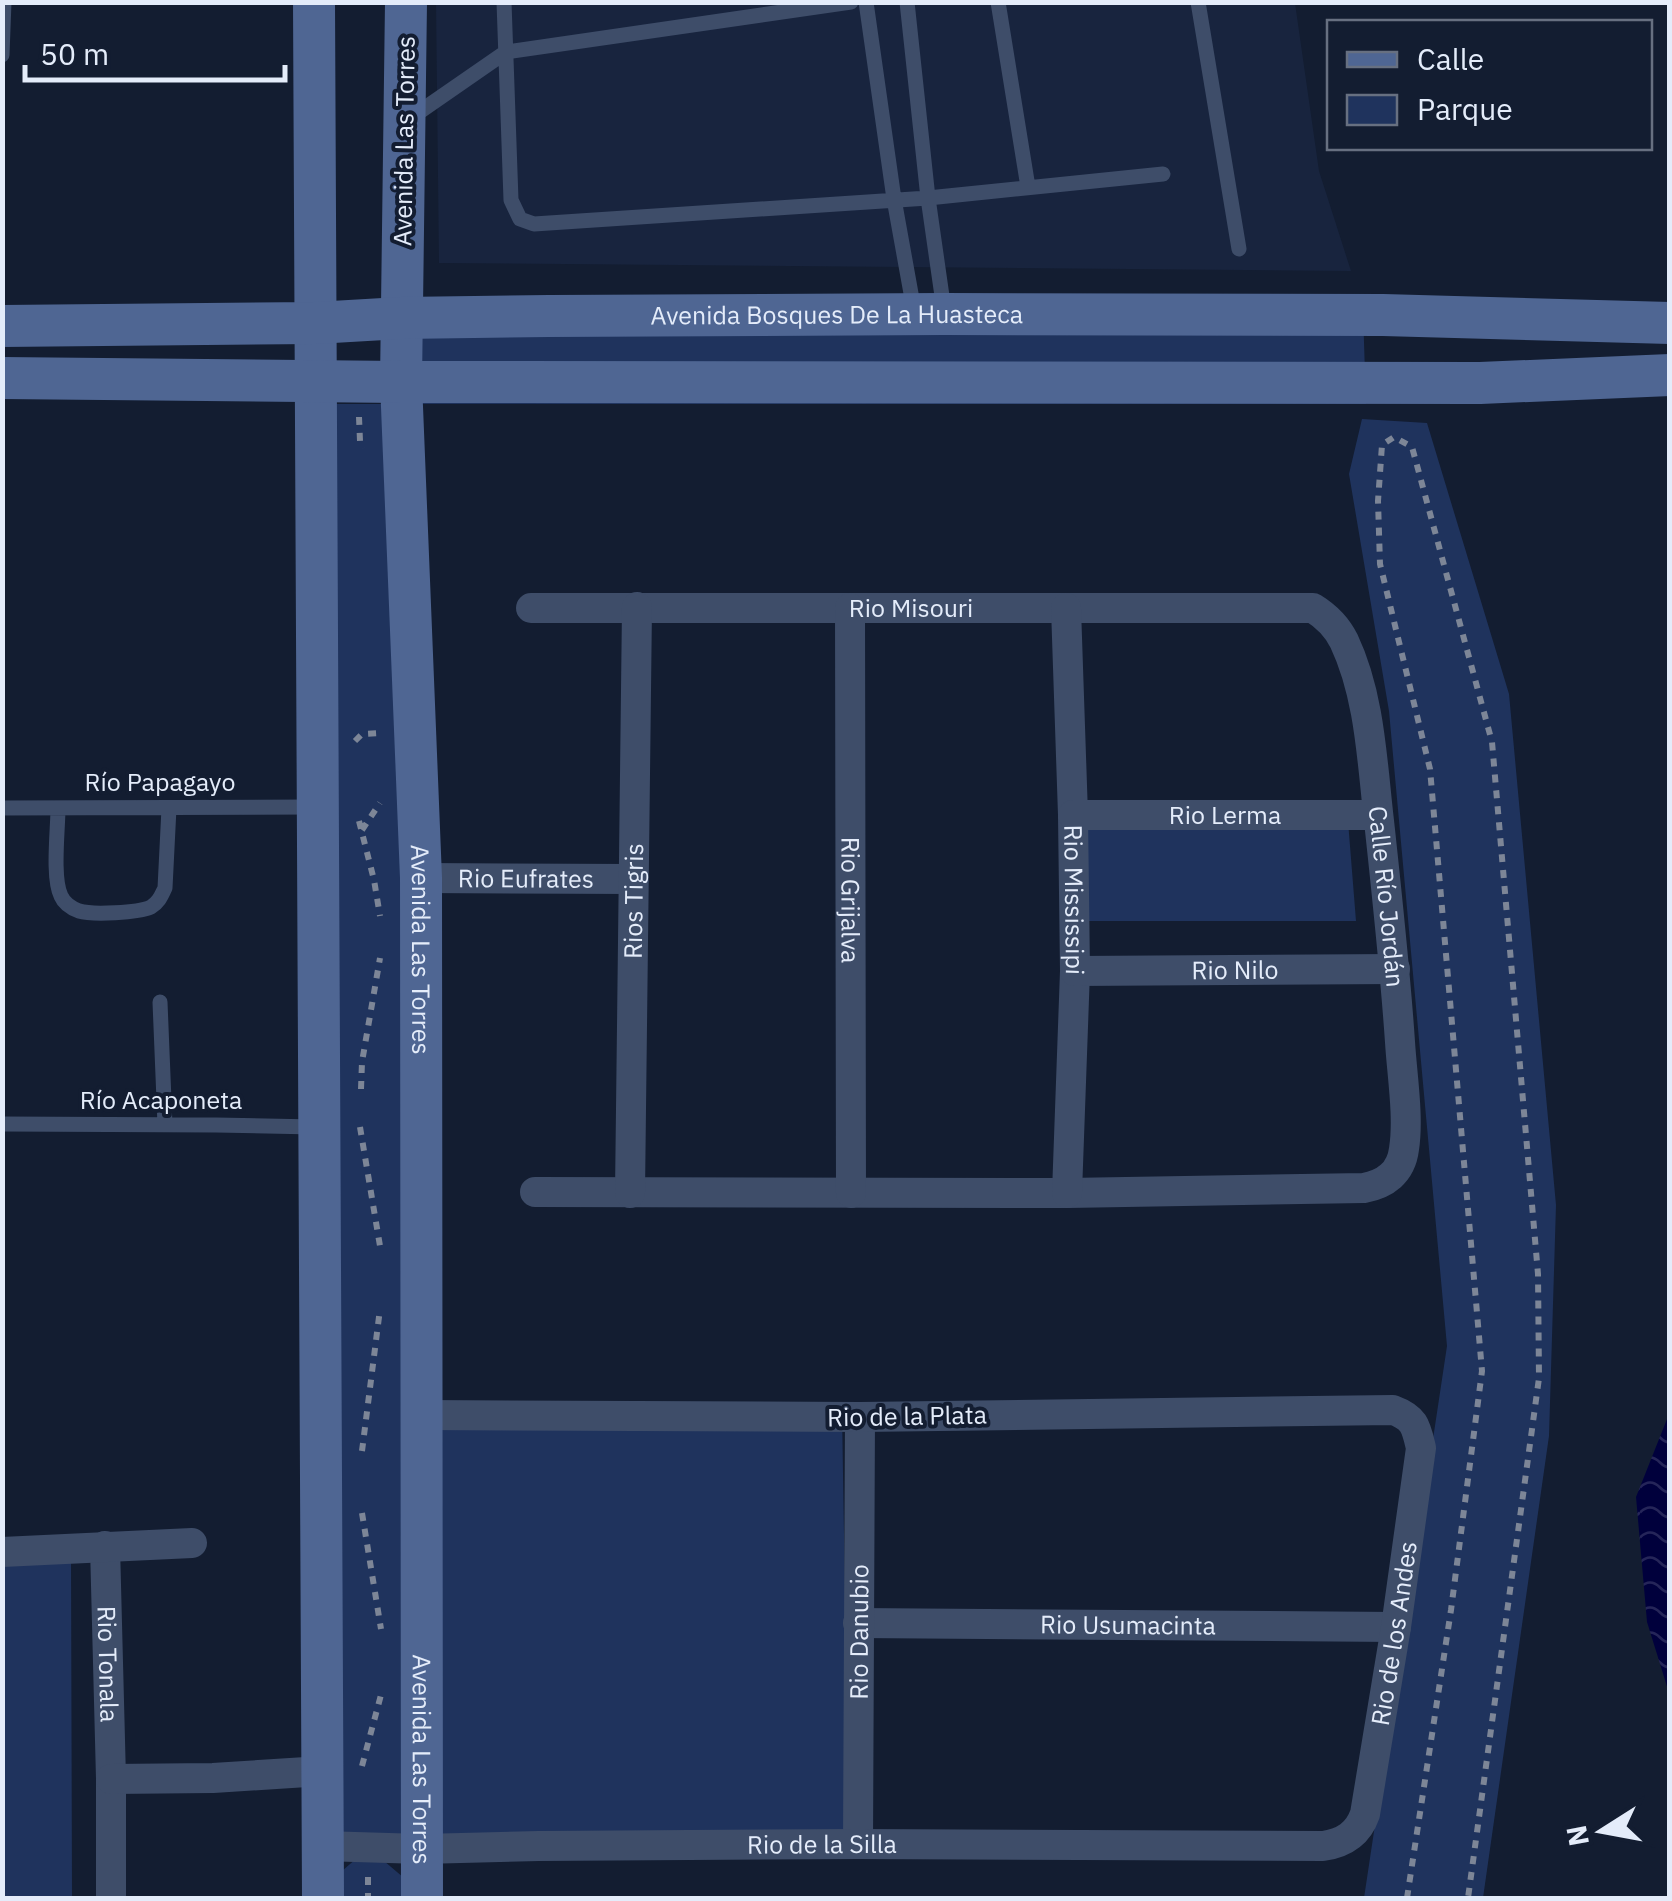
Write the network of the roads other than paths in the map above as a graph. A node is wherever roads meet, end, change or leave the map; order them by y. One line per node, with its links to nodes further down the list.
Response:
1 (4, 2): 11 (lane)
2 (314, 2): 21 (street)
3 (406, 2): 12 (street, Avenida Las Torres)
4 (504, 2): 10 (lane)
5 (851, 2): 10 (lane)
6 (866, 2): 16 (lane)
7 (907, 2): 15 (lane)
8 (998, 2): 14 (lane)
9 (1198, 2): 17 (lane)
10 (506, 52): 12 (lane); 16 (lane)
11 (2, 56)
12 (404, 122): 20 (street, Avenida Las Torres)
13 (1163, 174): 14 (lane)
14 (1028, 188): 15 (lane)
15 (928, 198): 16 (lane); 18 (lane)
16 (894, 199): 18 (lane)
17 (1239, 249)
18 (943, 314): 19 (street, Avenida Bosques De La Huasteca); 22 (street, Avenida Bosques De La Huasteca); 29 (street)
19 (550, 316): 20 (street, Avenida Bosques De La Huasteca); 28 (street)
20 (401, 318): 21 (street, Avenida Bosques De La Huasteca); 27 (street, Avenida Las Torres)
21 (316, 323): 23 (street, Avenida Bosques De La Huasteca); 26 (street)
22 (1670, 323)
23 (2, 326)
24 (1670, 375): 29 (street)
25 (2, 378): 26 (street)
26 (316, 379): 27 (street); 38 (street)
27 (401, 382): 28 (street); 41 (street, Avenida Las Torres)
28 (550, 382): 29 (street)
29 (975, 382)
30 (637, 606): 32 (street, Rio Misouri); 33 (street, Rio Misouri); 42 (street, Rios Tigris)
31 (1292, 606): 34 (street, Rio Misouri); 40 (street, Calle Río Jordán)
32 (531, 608)
33 (850, 608): 34 (street, Rio Misouri); 51 (street, Rio Grijalva)
34 (1066, 608): 39 (street, Rio Mississipi)
35 (2, 808): 36 (lane, Río Papagayo)
36 (58, 808): 37 (lane, Río Papagayo); 37 (lane)
37 (170, 808): 38 (lane, Río Papagayo)
38 (337, 811): 48 (street)
39 (1073, 815): 40 (street, Rio Lerma); 44 (street, Rio Mississipi)
40 (1378, 815): 43 (street, Calle Río Jordán)
41 (421, 878): 42 (street, Rio Eufrates); 54 (street, Avenida Las Torres)
42 (633, 879): 50 (street, Rios Tigris)
43 (1395, 970): 44 (street, Rio Nilo); 52 (street, Calle Río Jordán)
44 (1075, 971): 52 (street, Rio Mississipi)
45 (160, 1002): 47 (lane)
46 (2, 1124): 47 (lane, Río Acaponeta)
47 (165, 1124): 48 (lane, Río Acaponeta)
48 (339, 1124): 61 (street)
49 (535, 1192): 50 (street)
50 (630, 1192): 51 (street)
51 (852, 1193): 52 (street)
52 (1068, 1193)
53 (1393, 1410): 55 (street, Rio de la Plata); 60 (street, Rio de los Andes)
54 (422, 1415): 55 (street, Rio de la Plata); 66 (street, Avenida Las Torres)
55 (860, 1417): 59 (street, Rio Danubio)
56 (192, 1543): 57 (street)
57 (104, 1546): 58 (street); 62 (street, Rio Tonala)
58 (2, 1552)
59 (858, 1623): 60 (street, Rio Usumacinta); 63 (street, Rio Danubio)
60 (1396, 1627): 65 (street, Rio de los Andes)
61 (340, 1777): 62 (street); 64 (street)
62 (111, 1778): 67 (street, Rio Tonala)
63 (858, 1844): 65 (street, Rio de la Silla); 66 (street, Rio de la Silla)
64 (322, 1846): 66 (street, Rio de la Silla); 68 (street)
65 (1322, 1846)
66 (422, 1849): 69 (street, Avenida Las Torres)
67 (111, 1898)
68 (322, 1898)
69 (422, 1898)

